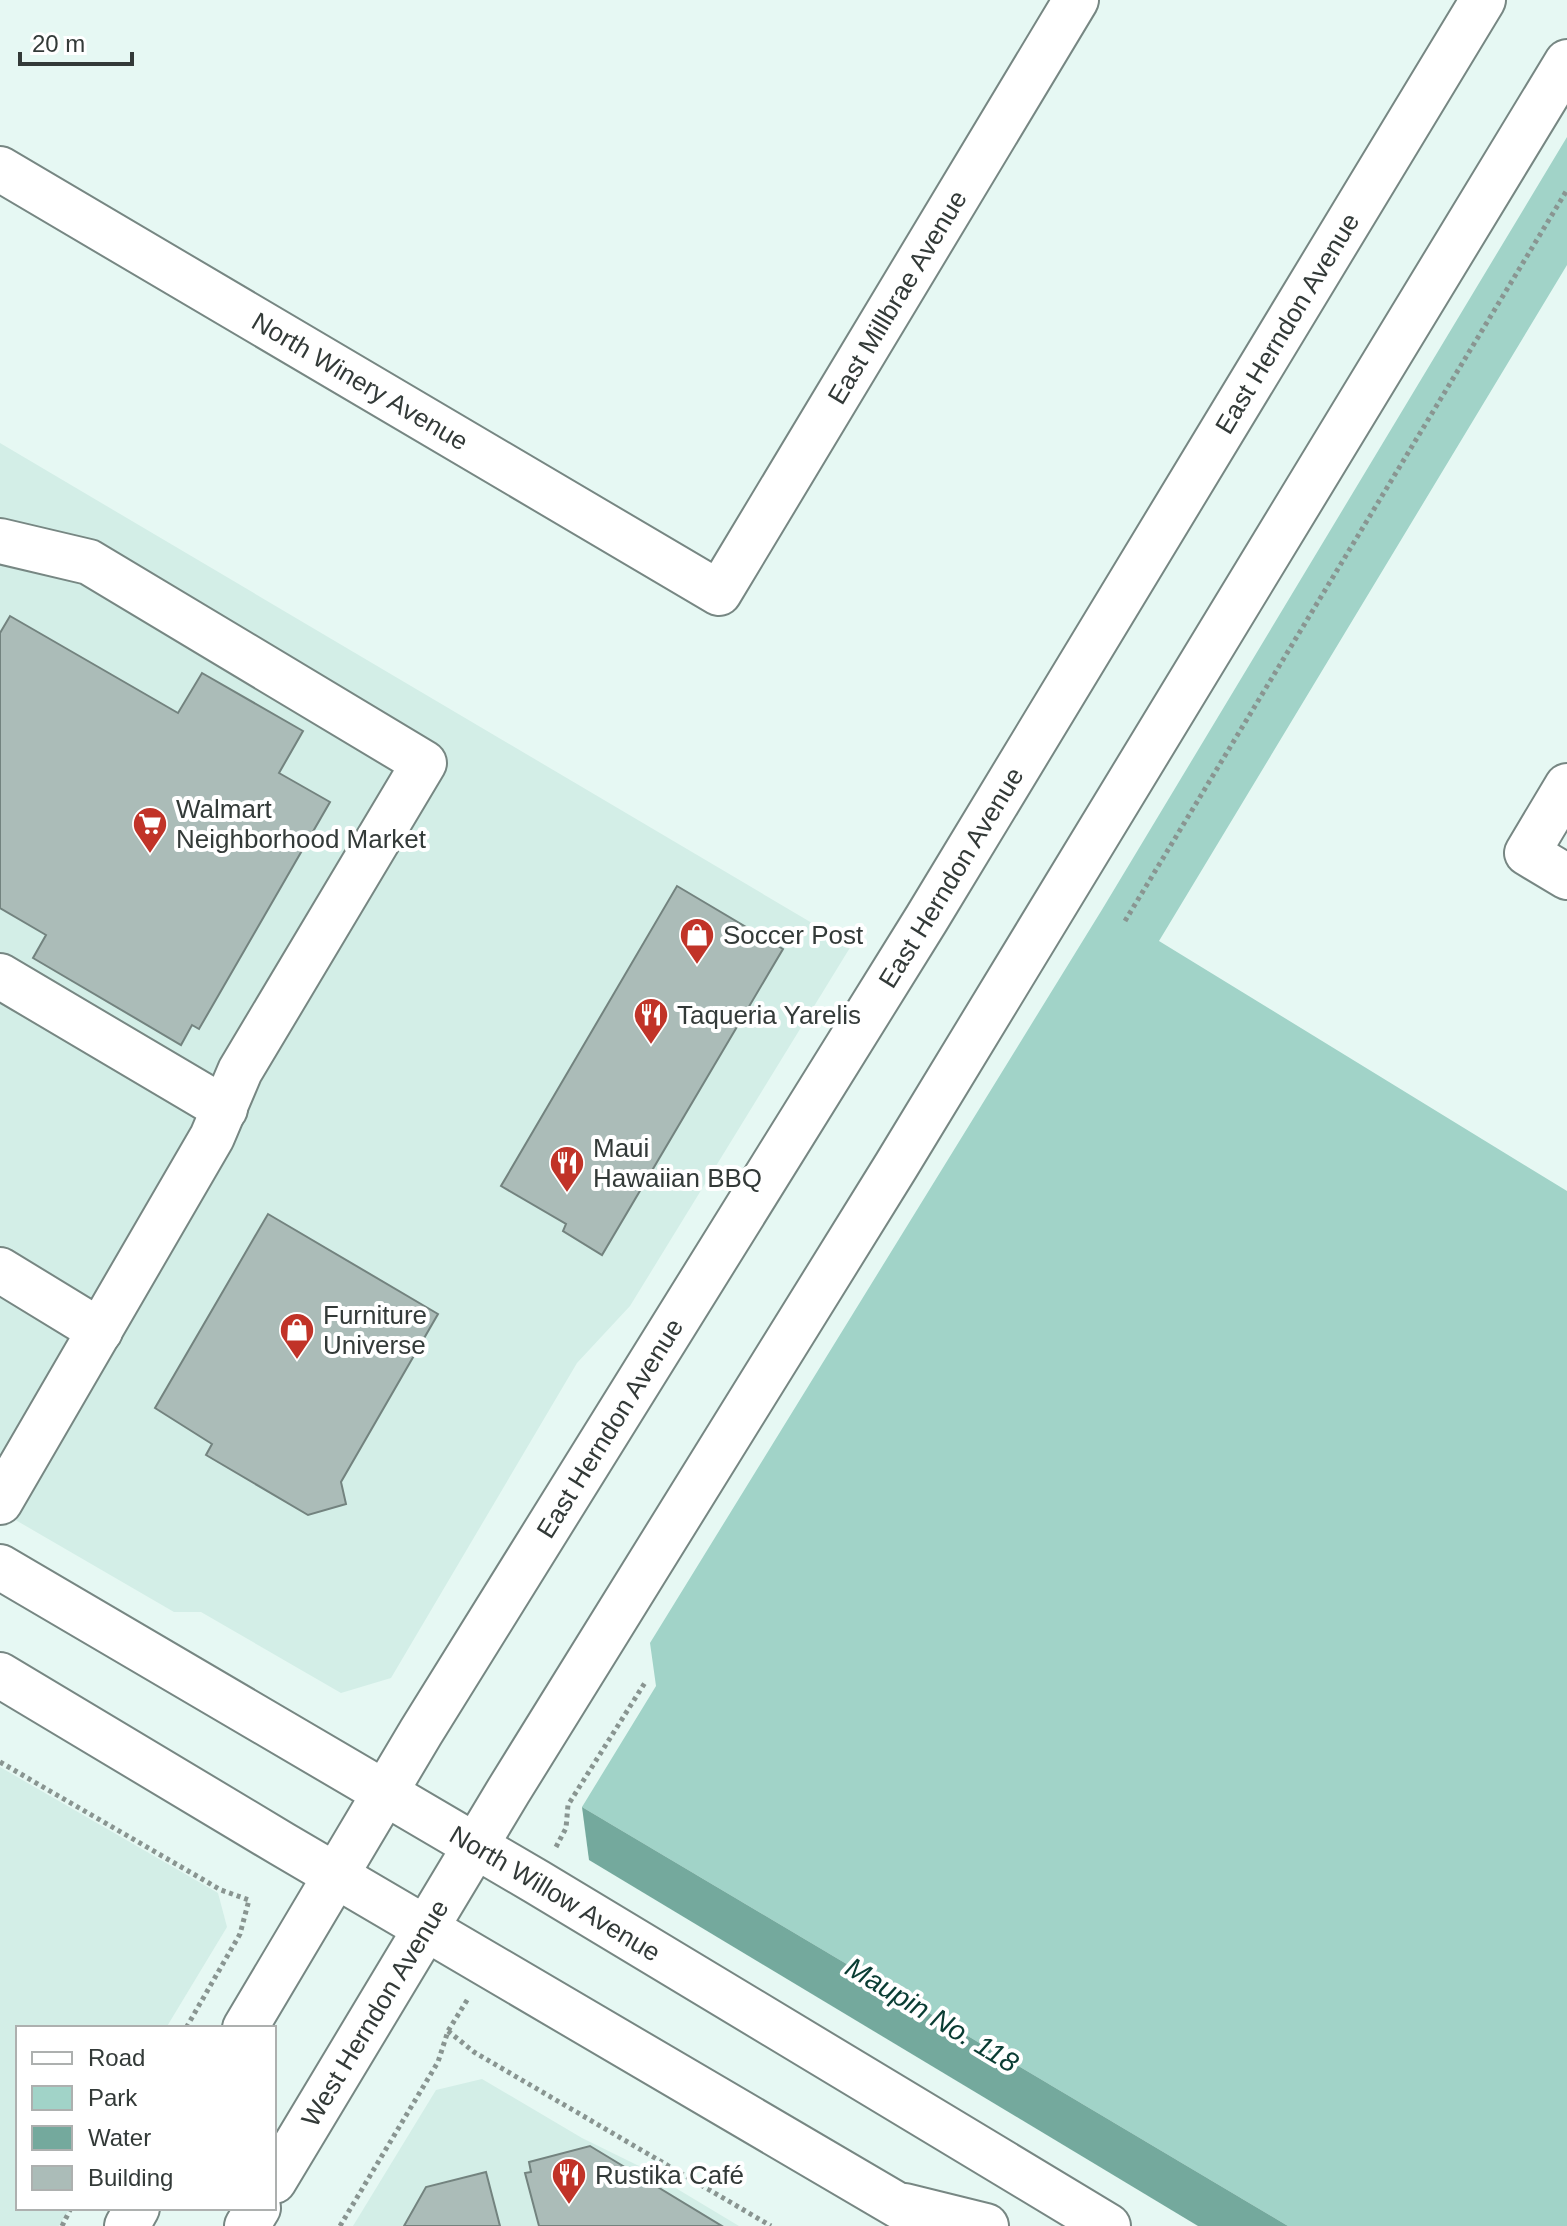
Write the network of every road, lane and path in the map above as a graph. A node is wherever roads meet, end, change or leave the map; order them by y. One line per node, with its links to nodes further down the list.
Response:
1 (1076, 0): 7 (main road, East Millbrae Avenue)
2 (1483, 0): 20 (main road, East Herndon Avenue)
3 (1567, 62): 22 (main road)
4 (0, 169): 7 (main road, North Winery Avenue)
5 (1567, 190): 10 (path)
6 (0, 541): 12 (main road)
7 (719, 593)
8 (1567, 786): 9 (main road)
9 (1567, 877)
10 (1125, 921)
11 (0, 976): 12 (main road)
12 (225, 1109): 14 (main road)
13 (0, 1270): 14 (main road)
14 (100, 1331): 15 (main road)
15 (0, 1502)
16 (0, 1567): 20 (main road, North Willow Avenue)
17 (0, 1675): 23 (main road)
18 (646, 1681): 21 (path)
19 (0, 1762): 25 (path)
20 (385, 1792): 22 (main road, North Willow Avenue); 23 (main road, East Herndon Avenue)
21 (566, 1828)
22 (476, 1846): 24 (main road, West Herndon Avenue); 33 (main road, North Willow Avenue)
23 (336, 1876): 24 (main road); 26 (main road)
24 (426, 1928): 27 (main road, West Herndon Avenue); 28 (main road)
25 (187, 2026)
26 (246, 2026)
27 (276, 2178)
28 (888, 2215): 31 (main road); 32 (main road)
29 (340, 2226): 30 (path)
30 (771, 2226)
31 (933, 2226)
32 (986, 2226)
33 (1108, 2226)

